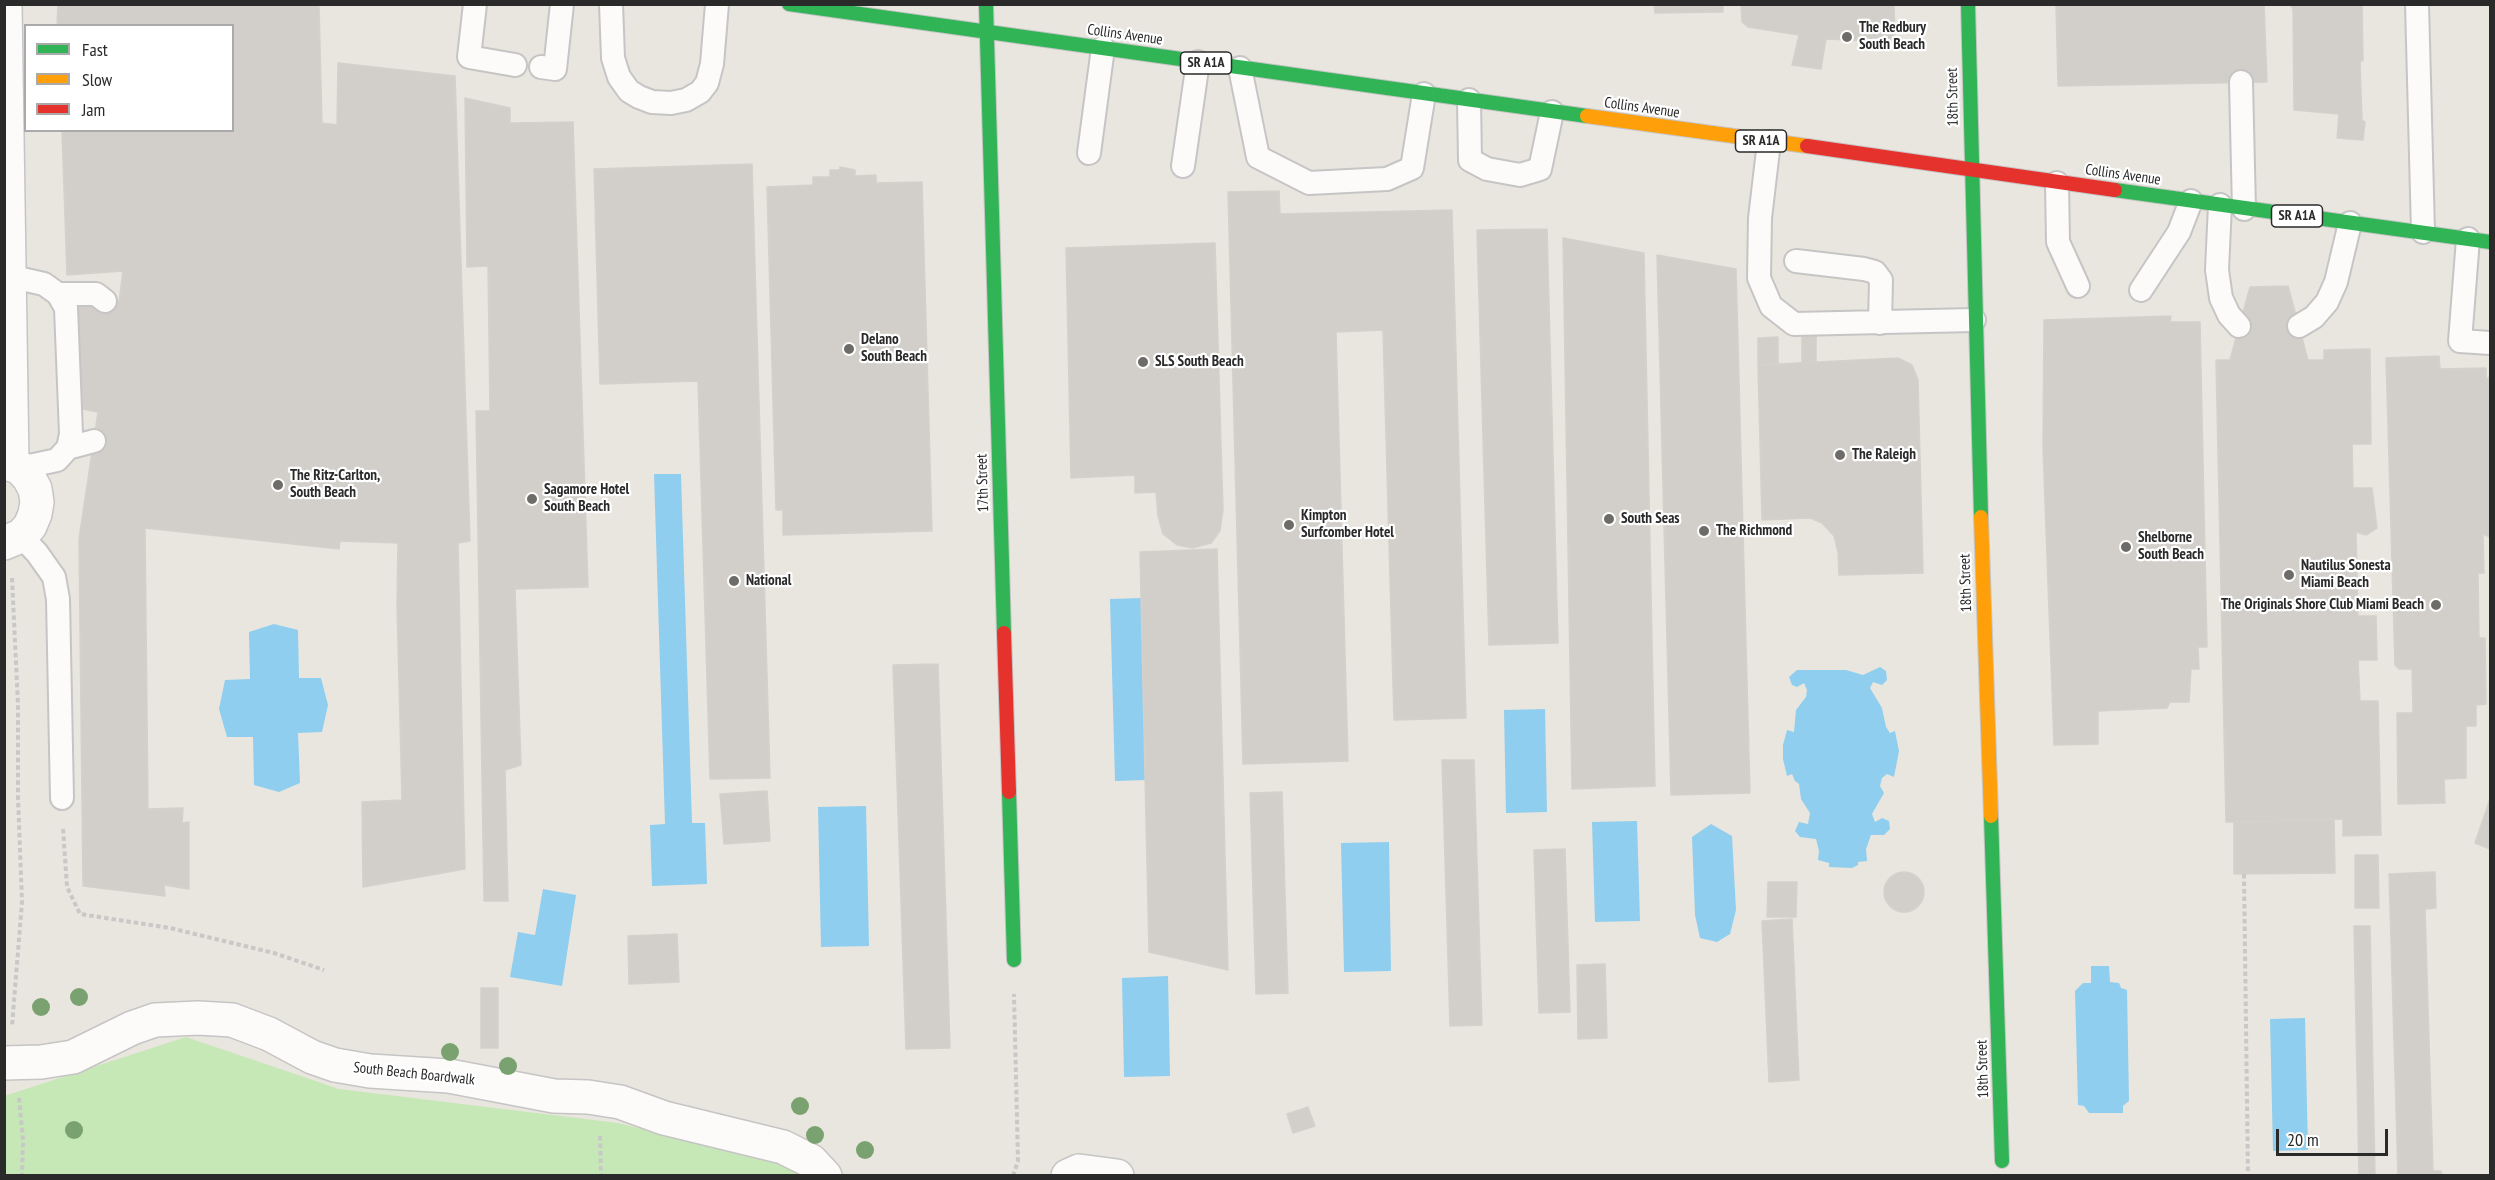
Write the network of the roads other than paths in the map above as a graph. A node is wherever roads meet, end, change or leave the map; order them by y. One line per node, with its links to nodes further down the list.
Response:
1 (5, 4): 33 (street)
2 (475, 4): 13 (lane)
3 (562, 4): 14 (lane)
4 (611, 4): 5 (lane)
5 (717, 4)
6 (789, 4): 10 (street, Collins Avenue / SR A1A)
7 (986, 4): 10 (street, 17th Street)
8 (1968, 4): 23 (street, 18th Street)
9 (2416, 4): 29 (lane)
10 (987, 32): 11 (street, Collins Avenue / SR A1A); 48 (street, 17th Street)
11 (1103, 48): 12 (street, Collins Avenue / SR A1A); 21 (lane)
12 (1198, 62): 15 (street, Collins Avenue / SR A1A); 22 (lane)
13 (514, 65)
14 (541, 67)
15 (1240, 68): 17 (street, Collins Avenue / SR A1A); 17 (lane)
16 (2241, 82): 27 (lane)
17 (1424, 93): 18 (street, Collins Avenue / SR A1A)
18 (1469, 100): 19 (street, Collins Avenue / SR A1A); 19 (lane)
19 (1552, 112): 20 (street, Collins Avenue / SR A1A)
20 (1769, 142): 23 (street, Collins Avenue / SR A1A); 39 (lane)
21 (1089, 153)
22 (1183, 166)
23 (1970, 171): 24 (street, Collins Avenue / SR A1A); 38 (street, 18th Street)
24 (2057, 183): 25 (street, Collins Avenue / SR A1A); 34 (lane)
25 (2191, 201): 26 (street, Collins Avenue / SR A1A); 35 (lane)
26 (2220, 205): 27 (street, Collins Avenue / SR A1A); 40 (lane)
27 (2244, 209): 28 (street, Collins Avenue / SR A1A)
28 (2350, 223): 29 (street, Collins Avenue / SR A1A); 41 (lane)
29 (2423, 232): 30 (street, Collins Avenue / SR A1A)
30 (2468, 239): 31 (street, Collins Avenue / SR A1A); 42 (lane)
31 (2490, 242)
32 (1796, 261): 39 (lane)
33 (7, 275): 36 (lane); 45 (street)
34 (2078, 286)
35 (2141, 290)
36 (58, 294): 37 (lane); 44 (lane)
37 (105, 301)
38 (1974, 320): 39 (lane); 50 (street, 18th Street)
39 (1881, 323)
40 (2239, 326)
41 (2299, 326)
42 (2490, 343)
43 (94, 441): 44 (lane)
44 (68, 448): 45 (lane)
45 (12, 464): 46 (street)
46 (12, 549): 47 (lane)
47 (62, 798)
48 (1014, 960)
49 (7, 1064): 51 (street, South Beach Boardwalk)
50 (2002, 1161)
51 (825, 1176)
52 (1068, 1176): 53 (street)
53 (1117, 1176)

